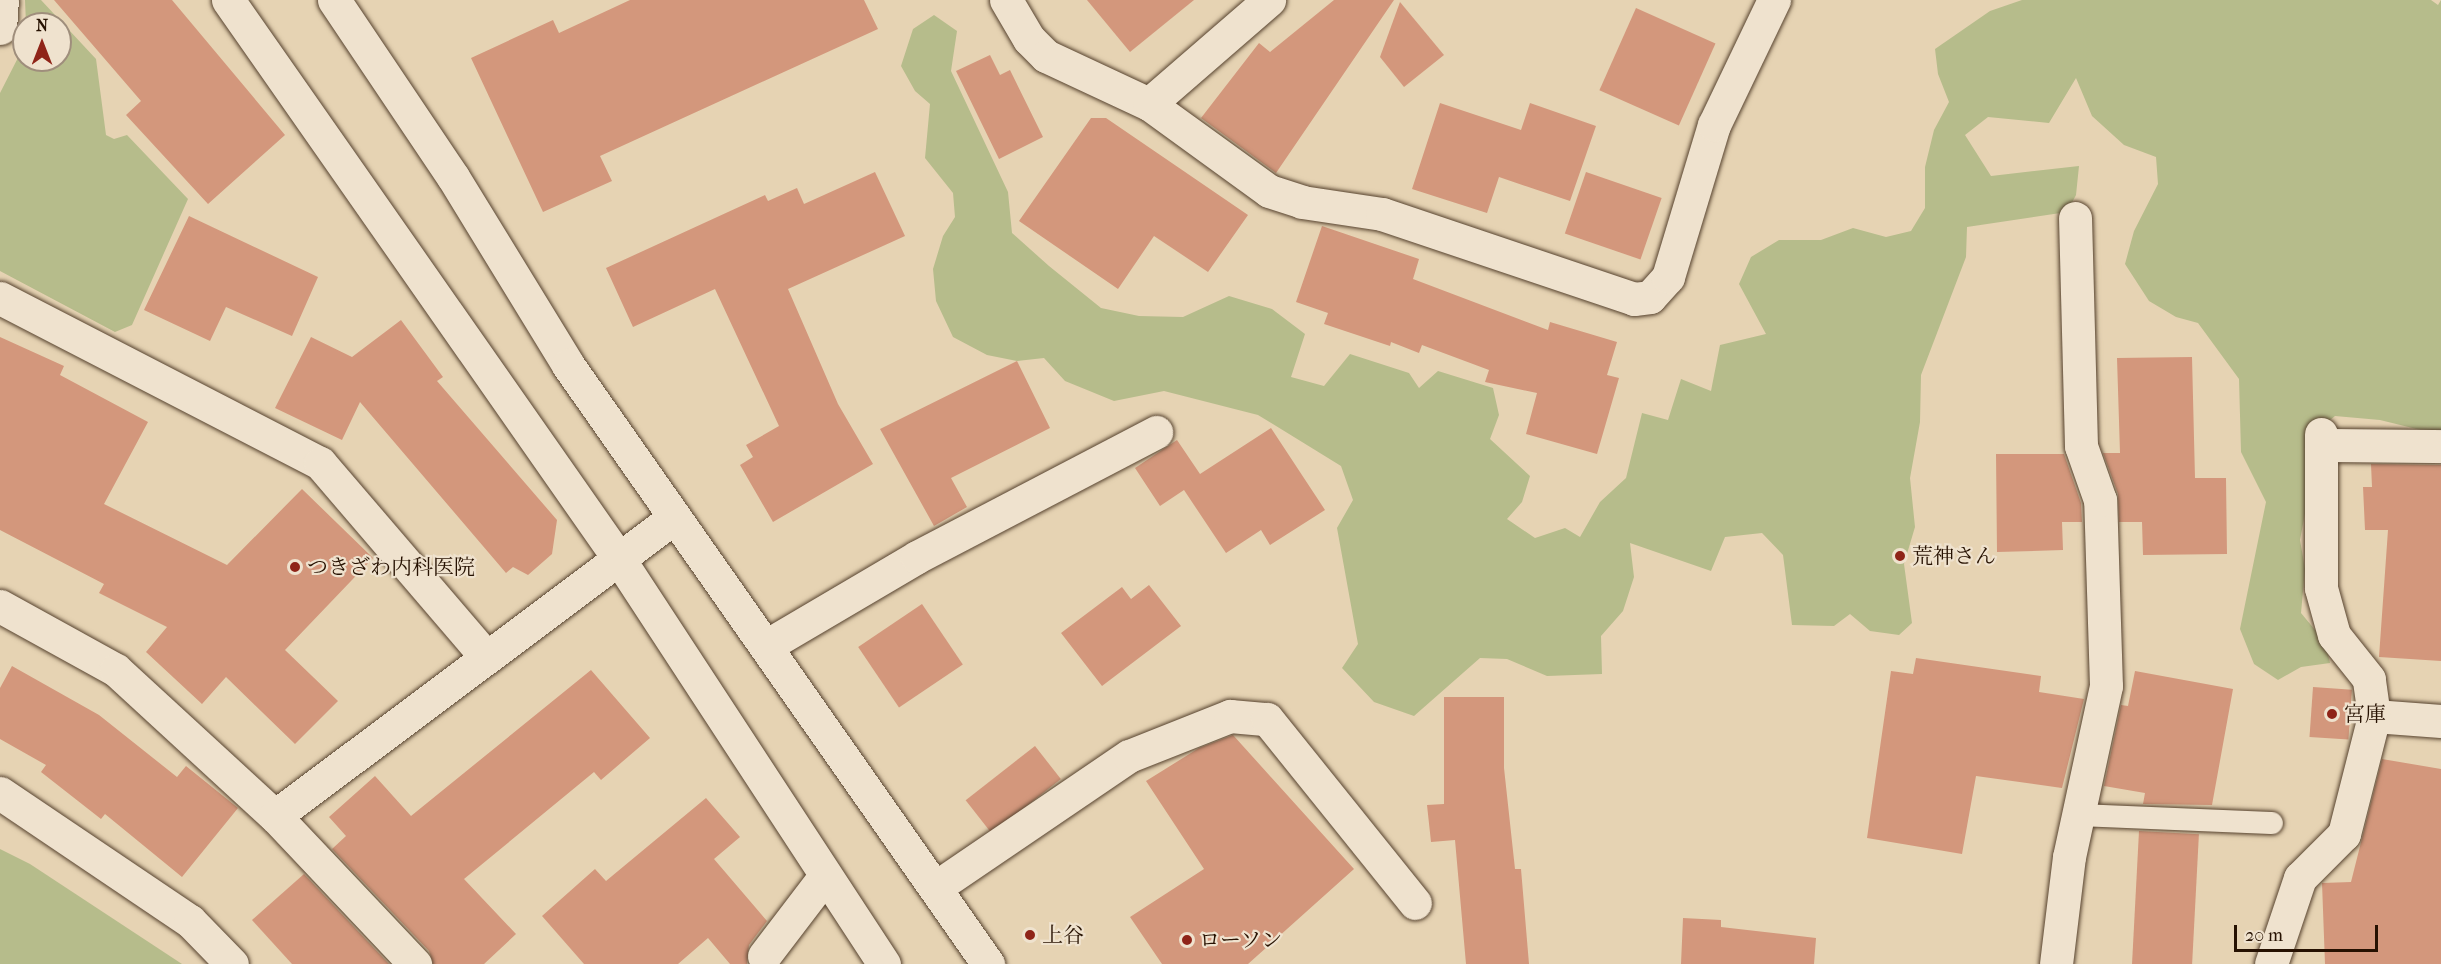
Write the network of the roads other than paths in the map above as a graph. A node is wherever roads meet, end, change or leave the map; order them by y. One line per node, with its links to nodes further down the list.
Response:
1 (2, 0): 7 (street)
2 (228, 0): 14 (street)
3 (334, 0): 13 (street)
4 (1006, 0): 8 (street)
5 (1269, 0): 8 (street)
6 (1774, 0): 8 (street)
7 (0, 28)
8 (1149, 104)
9 (2075, 218): 21 (street)
10 (0, 298): 17 (street)
11 (1156, 432): 16 (street)
12 (2441, 446): 18 (street)
13 (675, 517): 14 (street); 16 (street)
14 (619, 558): 17 (street); 24 (street)
15 (0, 606): 22 (street)
16 (766, 646): 25 (street)
17 (486, 657): 22 (street)
18 (2374, 716): 19 (street); 33 (street)
19 (2441, 721)
20 (0, 793): 28 (street)
21 (2078, 815): 23 (lane); 32 (street)
22 (275, 816): 29 (street)
23 (2272, 823)
24 (825, 876): 27 (street); 30 (street)
25 (936, 887): 26 (street); 31 (street)
26 (1415, 903)
27 (764, 956)
28 (232, 964)
29 (416, 964)
30 (884, 964)
31 (988, 964)
32 (2056, 964)
33 (2271, 964)

